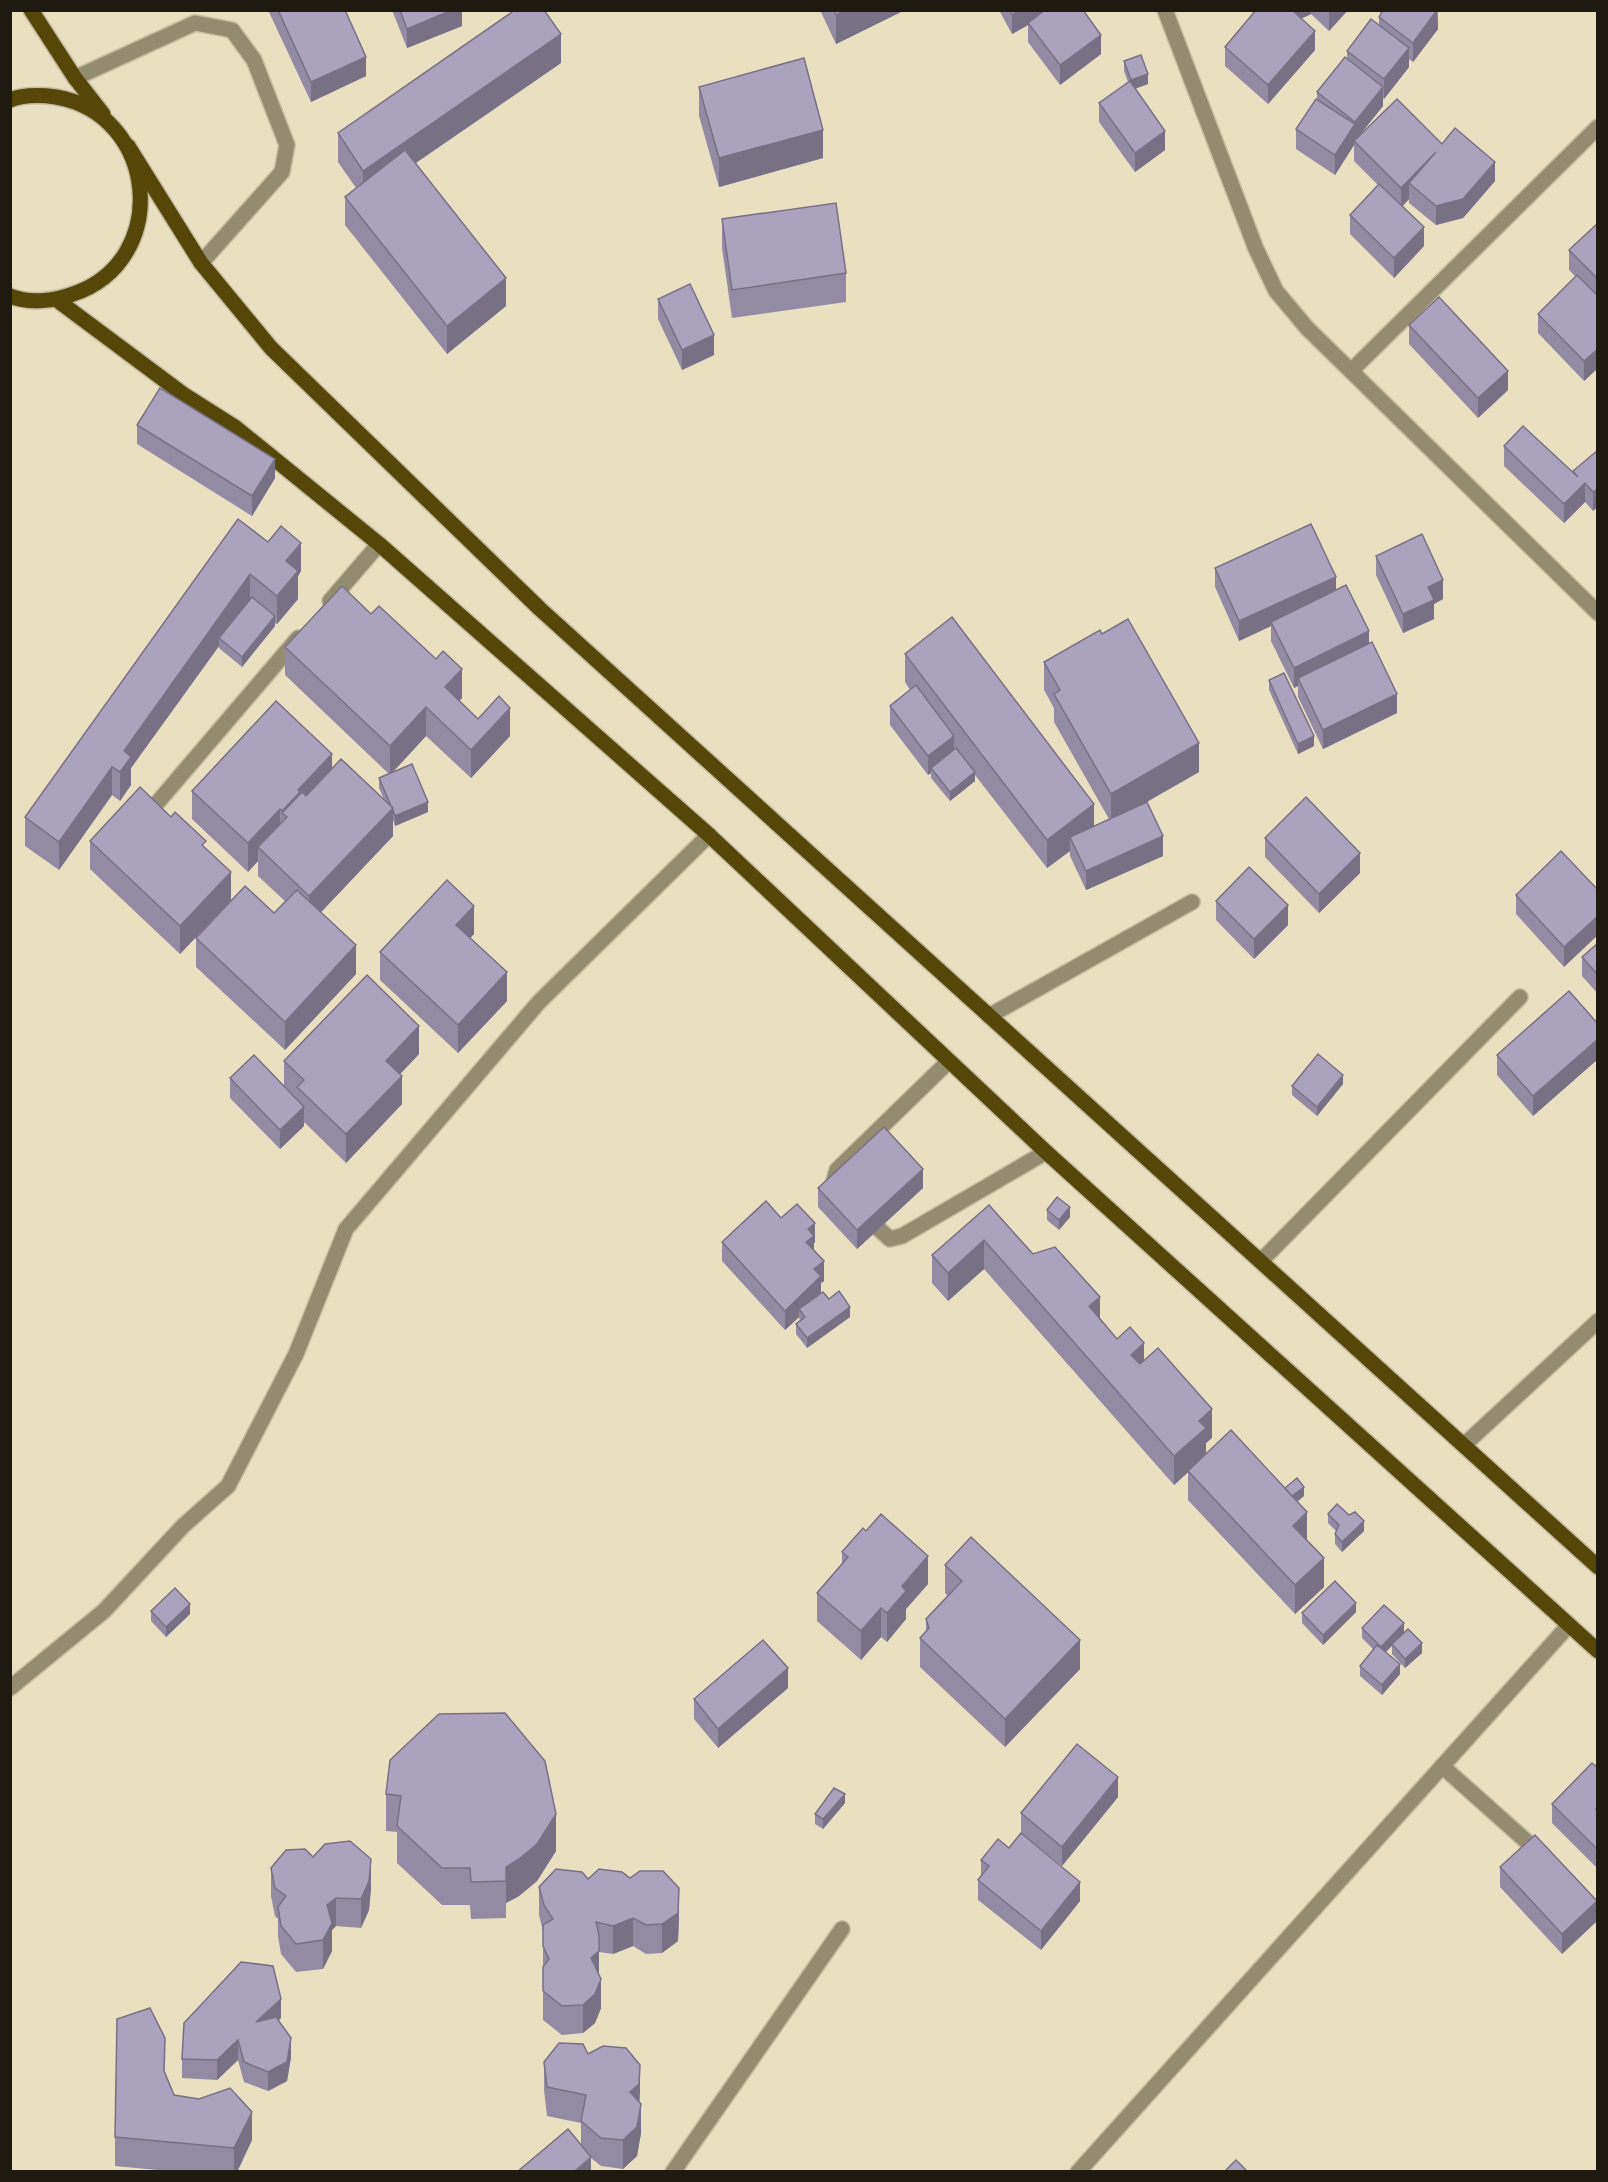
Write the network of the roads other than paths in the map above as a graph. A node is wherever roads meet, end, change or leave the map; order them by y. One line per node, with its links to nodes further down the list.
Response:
1 (31, 10): 3 (main road)
2 (1165, 10): 11 (street)
3 (75, 78): 5 (main road); 8 (street)
4 (10, 100): 5 (main road)
5 (112, 126): 7 (main road)
6 (1598, 127): 11 (street)
7 (128, 147): 8 (main road); 10 (main road)
8 (201, 262): 18 (main road)
9 (10, 296): 10 (main road)
10 (57, 300): 12 (main road)
11 (1351, 371): 13 (street)
12 (379, 544): 14 (street); 15 (main road)
13 (1598, 613)
14 (158, 802)
15 (709, 835): 19 (main road); 29 (street)
16 (1192, 902): 18 (street)
17 (1520, 997): 23 (street)
18 (989, 1016): 23 (main road)
19 (948, 1062): 20 (main road); 21 (street)
20 (1046, 1152): 22 (street); 27 (main road)
21 (837, 1190)
22 (879, 1229)
23 (1261, 1261): 25 (main road)
24 (1598, 1322): 25 (street)
25 (1464, 1445): 26 (main road)
26 (1598, 1567)
27 (1569, 1625): 28 (main road); 30 (street)
28 (1598, 1651)
29 (10, 1688)
30 (1442, 1766): 31 (street); 34 (street)
31 (1554, 1866)
32 (843, 1929): 33 (street)
33 (673, 2172)
34 (1078, 2172)

